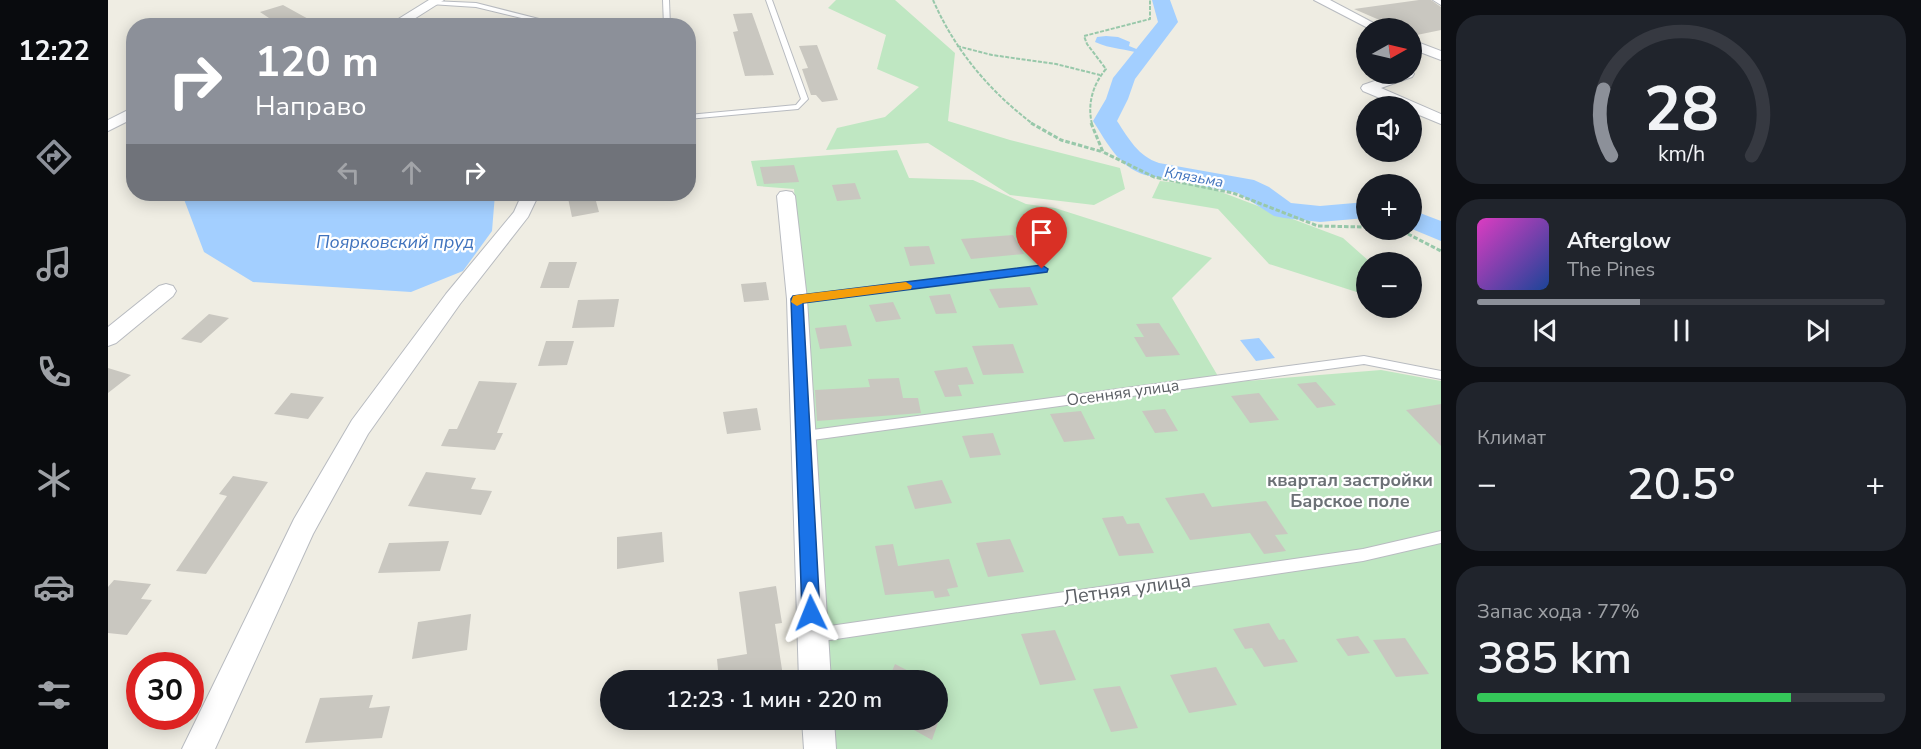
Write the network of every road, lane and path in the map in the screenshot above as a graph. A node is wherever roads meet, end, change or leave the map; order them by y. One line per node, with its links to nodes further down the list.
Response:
1 (666, 0): 9 (lane)
2 (769, 0): 17 (lane)
3 (933, 0): 11 (path)
4 (1150, 0): 13 (path)
5 (1320, 0): 10 (street)
6 (431, 1): 7 (street); 8 (lane)
7 (405, 18)
8 (529, 18)
9 (667, 18)
10 (1357, 18)
11 (957, 46): 13 (path); 20 (path)
12 (1425, 66): 14 (street)
13 (1100, 75): 20 (path)
14 (1386, 96)
15 (1422, 111): 18 (street)
16 (126, 116): 19 (street)
17 (696, 116)
18 (1441, 119)
19 (108, 126)
20 (1103, 152): 23 (path)
21 (786, 196): 28 (street)
22 (527, 201): 36 (street)
23 (1356, 227)
24 (1420, 240): 25 (path)
25 (1441, 251)
26 (1042, 269): 28 (lane)
27 (166, 291): 29 (street)
28 (797, 299): 31 (street)
29 (108, 338)
30 (1441, 375): 31 (lane, Осенняя улица)
31 (805, 436): 33 (street)
32 (1441, 537): 33 (lane, Летняя улица)
33 (812, 635): 34 (street)
34 (814, 670)
35 (819, 730): 37 (street)
36 (198, 749)
37 (820, 749)

